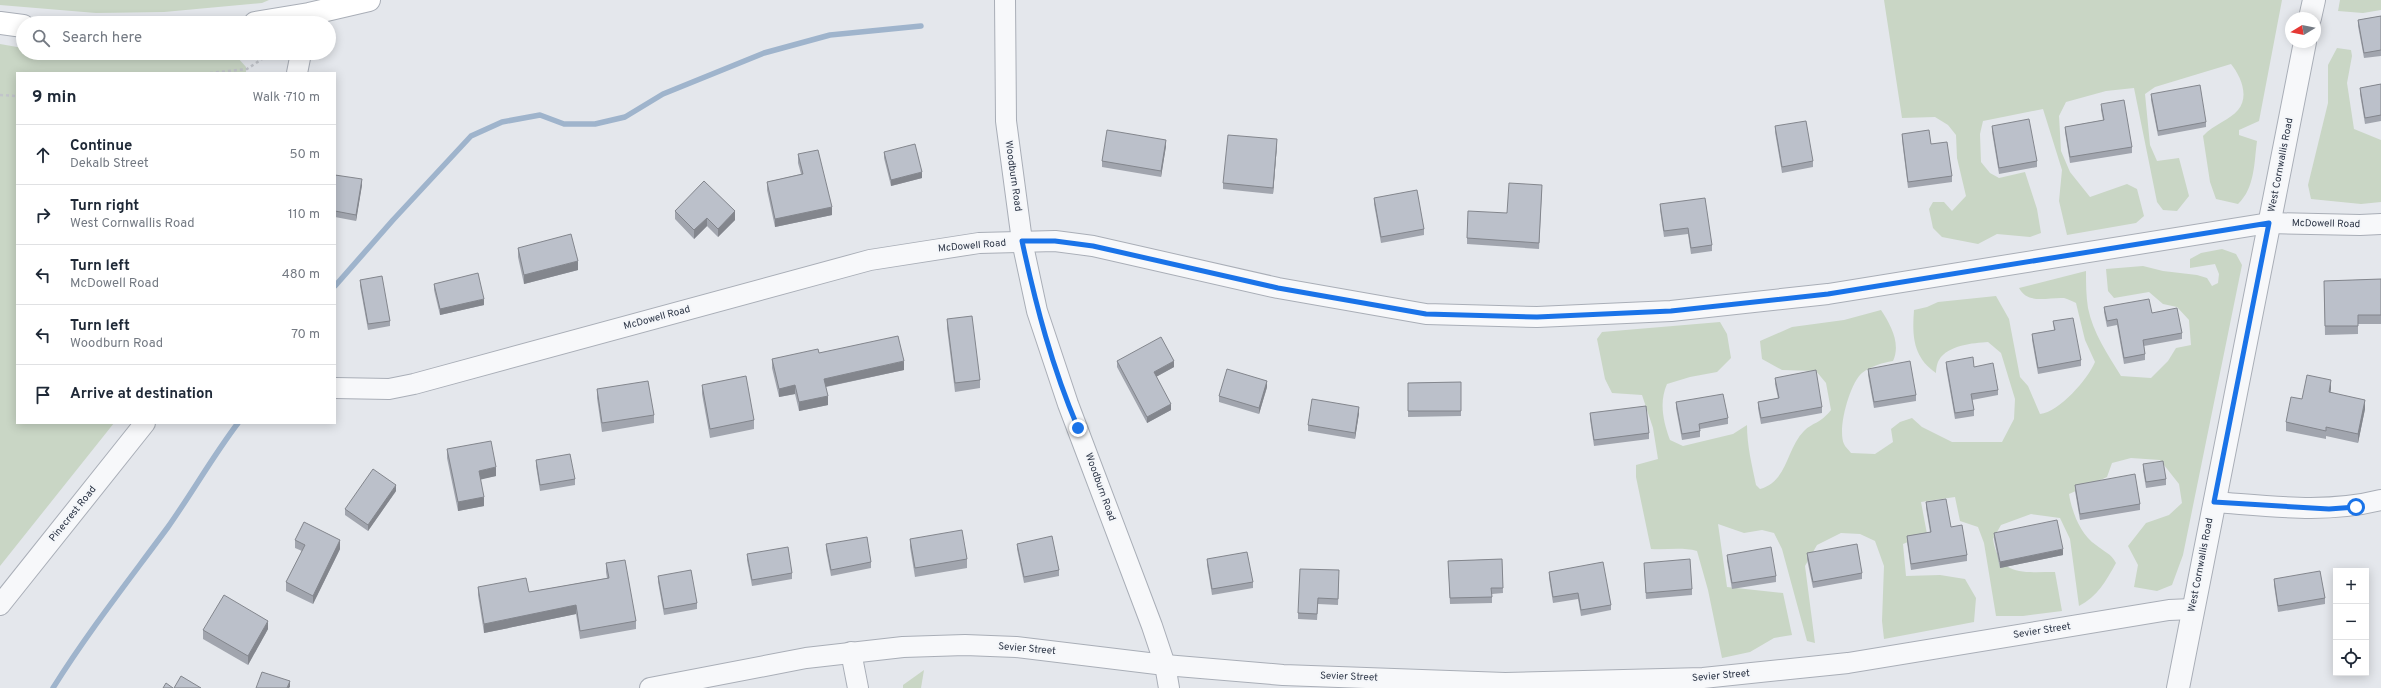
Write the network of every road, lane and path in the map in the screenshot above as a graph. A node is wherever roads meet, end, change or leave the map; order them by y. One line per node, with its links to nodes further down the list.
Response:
1 (369, 0): 4 (main road)
2 (1005, 0): 16 (street, Woodburn Road)
3 (2314, 0): 5 (street)
4 (310, 12): 6 (main road)
5 (2311, 12)
6 (290, 16)
7 (0, 23): 8 (main road)
8 (16, 25)
9 (2304, 48): 14 (street, West Cornwallis Road)
10 (260, 60): 11 (path)
11 (219, 72)
12 (0, 95): 13 (path)
13 (16, 96)
14 (2269, 223): 15 (street, McDowell Road); 16 (street, McDowell Road); 20 (street, West Cornwallis Road)
15 (2381, 224)
16 (1022, 241): 17 (street, McDowell Road); 24 (street, Woodburn Road)
17 (336, 388)
18 (144, 424): 21 (street, Pinecrest Road)
19 (2381, 500): 20 (street)
20 (2214, 502): 22 (street, West Cornwallis Road)
21 (0, 605)
22 (2192, 609): 24 (street, Sevier Street); 28 (street, West Cornwallis Road)
23 (851, 652): 24 (street, Sevier Street); 25 (street, Sevier Street); 26 (street)
24 (1165, 665): 27 (street, Woodburn Road)
25 (650, 688)
26 (858, 688)
27 (1170, 688)
28 (2178, 688)

